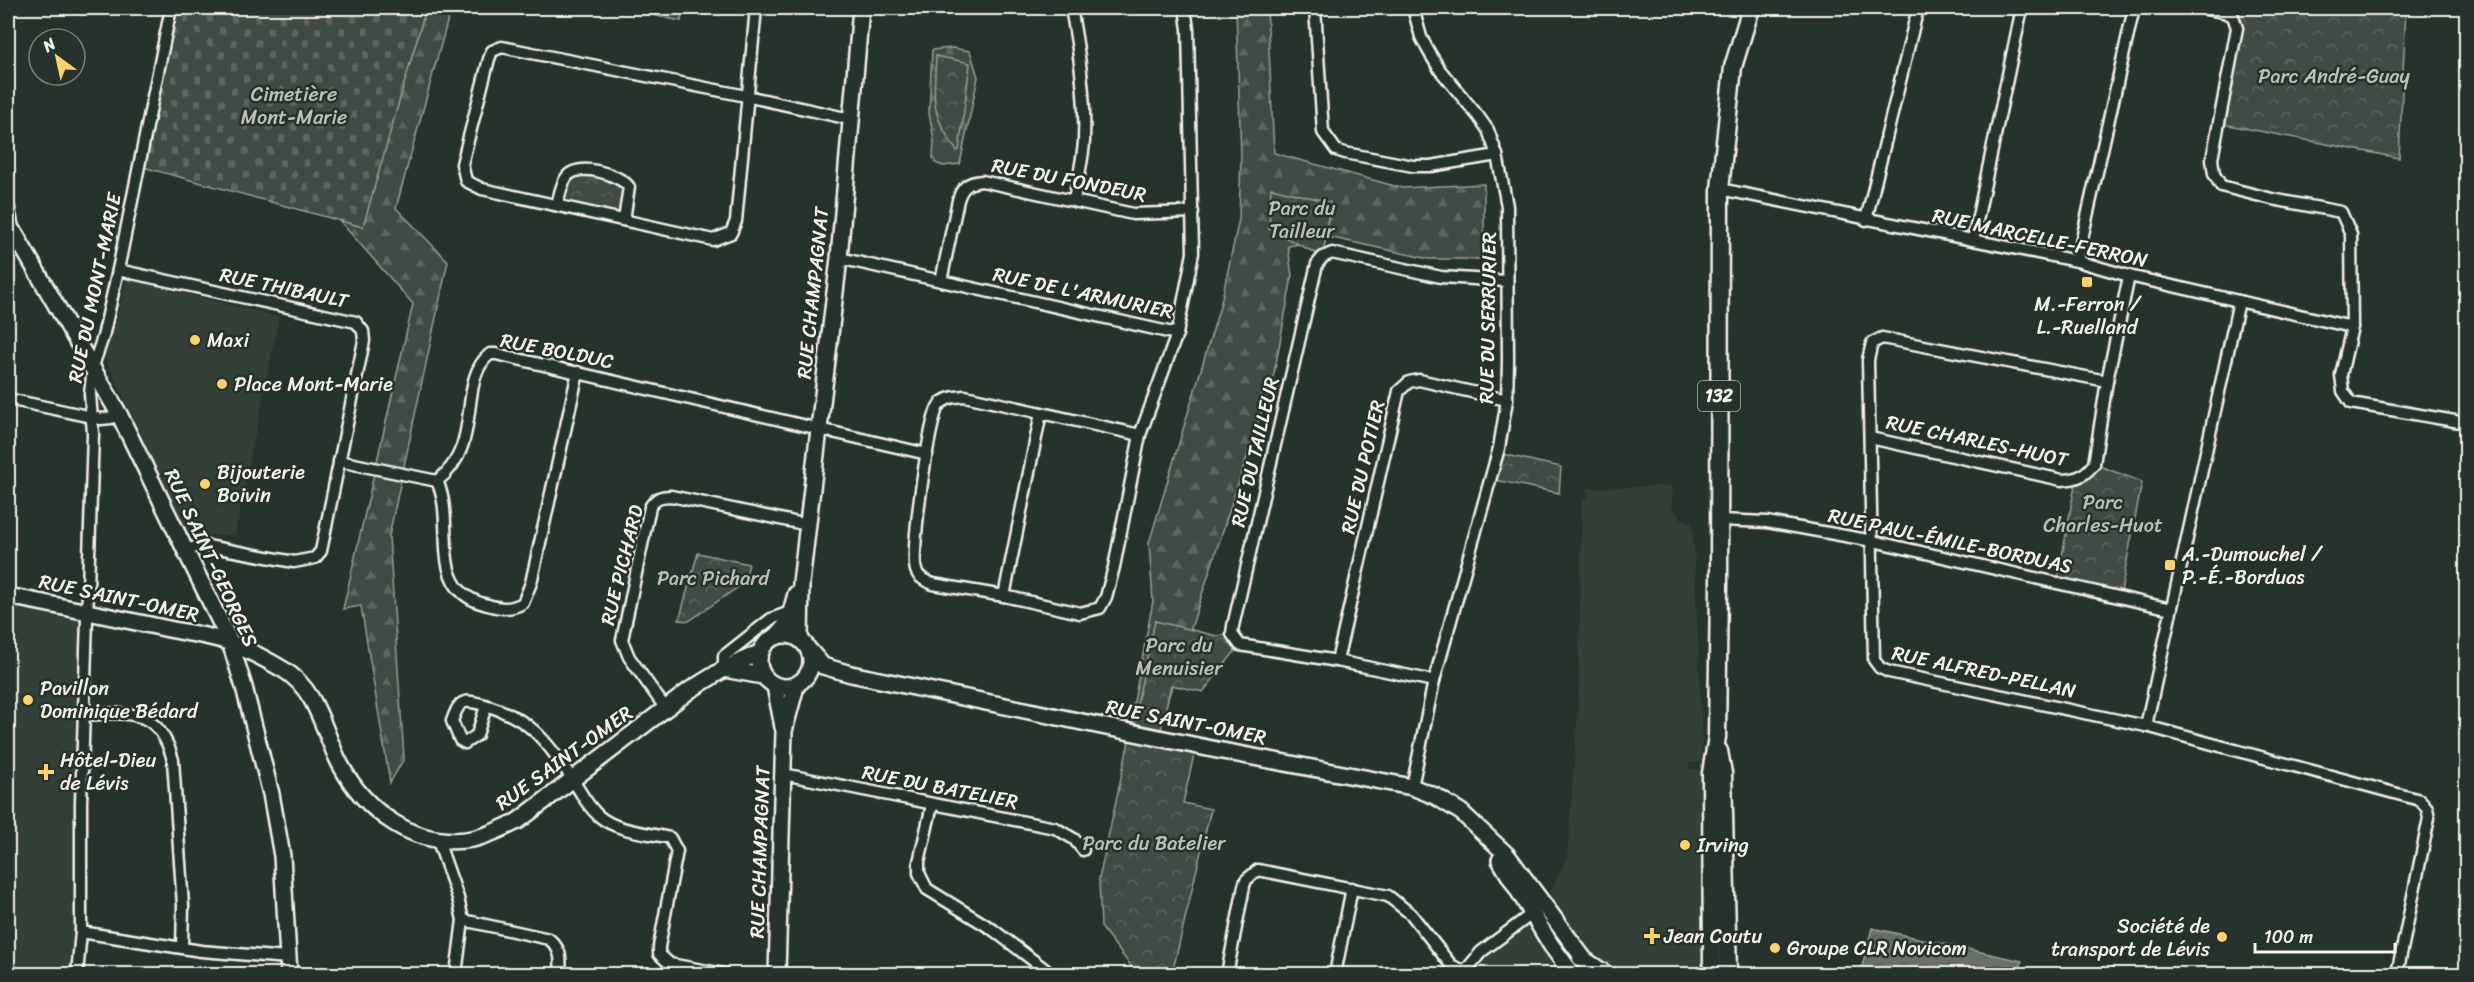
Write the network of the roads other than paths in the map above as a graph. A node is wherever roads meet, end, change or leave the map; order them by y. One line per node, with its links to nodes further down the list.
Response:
1 (171, 8): 27 (street, RUE DU MONT-MARIE)
2 (756, 8): 13 (street)
3 (861, 8): 14 (street, RUE CHAMPAGNAT)
4 (1071, 8): 17 (street)
5 (1185, 8): 20 (street, RUE DE L'ARMURIER)
6 (1315, 8): 15 (street)
7 (1413, 8): 15 (street, RUE DU SERRURIER)
8 (1751, 8): 16 (main road, 132)
9 (1918, 8): 22 (street)
10 (2022, 8): 24 (street)
11 (2134, 8): 26 (street)
12 (2201, 8): 32 (street)
13 (747, 96): 14 (street); 19 (street); 21 (street)
14 (850, 119): 25 (street, RUE CHAMPAGNAT)
15 (1497, 155): 30 (street, RUE DU SERRURIER)
16 (1720, 189): 22 (street, RUE MARCELLE-FERRON); 49 (main road, 132)
17 (1074, 201): 20 (street, RUE DU FONDEUR); 29 (street, RUE DU FONDEUR)
18 (8, 204): 23 (street)
19 (557, 205): 21 (street); 21 (street)
20 (1193, 212): 33 (street, RUE DE L'ARMURIER)
21 (624, 219)
22 (1866, 220): 24 (street, RUE MARCELLE-FERRON)
23 (10, 232): 34 (street, RUE SAINT-GEORGES)
24 (1973, 240): 26 (street, RUE MARCELLE-FERRON)
25 (839, 258): 29 (street, RUE DE L'ARMURIER); 43 (street, RUE CHAMPAGNAT)
26 (2077, 261): 28 (street, RUE MARCELLE-FERRON)
27 (118, 270): 34 (street, RUE DU MONT-MARIE); 47 (street, RUE THIBAULT)
28 (2129, 276): 31 (street, RUE MARCELLE-FERRON); 36 (street, RUE CHARLES-HUOT)
29 (941, 280): 33 (street, RUE DE L'ARMURIER)
30 (1507, 281): 38 (street, RUE DU SERRURIER); 63 (street, RUE DU TAILLEUR)
31 (2239, 301): 32 (street, RUE MARCELLE-FERRON); 56 (street)
32 (2352, 327): 42 (street)
33 (1177, 334): 44 (street)
34 (93, 366): 40 (street, RUE SAINT-GEORGES); 41 (street, RUE DU MONT-MARIE)
35 (578, 372): 43 (street, RUE BOLDUC); 48 (street, RUE BOLDUC); 48 (street)
36 (2107, 381): 45 (street, RUE CHARLES-HUOT); 45 (street, RUE ALFRED-PELLAN)
37 (8, 399): 41 (street)
38 (1507, 400): 63 (street, RUE DU POTIER); 69 (street, RUE DU SERRURIER)
39 (1041, 413): 44 (street); 46 (street); 55 (street)
40 (119, 414): 41 (street); 52 (street, RUE SAINT-GEORGES)
41 (92, 416): 57 (street, RUE DU MONT-MARIE)
42 (2466, 423)
43 (818, 428): 46 (street, RUE BOLDUC); 50 (street, RUE CHAMPAGNAT)
44 (1140, 435): 55 (street)
45 (1870, 438): 51 (street, RUE ALFRED-PELLAN)
46 (927, 454): 55 (street)
47 (339, 461): 48 (street); 52 (street, RUE THIBAULT)
48 (437, 481)
49 (1719, 520): 51 (street, RUE PAUL-ÉMILE-BORDUAS); 77 (main road, 132)
50 (808, 525): 53 (street, RUE CHAMPAGNAT); 73 (street, RUE PICHARD)
51 (1873, 541): 56 (street, RUE PAUL-ÉMILE-BORDUAS); 75 (street, RUE ALFRED-PELLAN)
52 (186, 550): 60 (street, RUE SAINT-GEORGES)
53 (801, 583): 58 (street, RUE CHAMPAGNAT); 61 (street, RUE CHAMPAGNAT)
54 (8, 596): 57 (street, RUE SAINT-OMER)
55 (1004, 596)
56 (2171, 609): 75 (street)
57 (86, 612): 60 (street, RUE SAINT-OMER); 74 (street, RUE DU MONT-MARIE)
58 (790, 612): 59 (street, RUE CHAMPAGNAT); 64 (street, RUE SAINT-OMER)
59 (776, 636): 61 (street); 62 (street)
60 (230, 642): 65 (street, RUE SAINT-OMER); 71 (street, RUE SAINT-GEORGES)
61 (805, 645): 66 (street, RUE SAINT-OMER); 67 (street)
62 (761, 652): 64 (street, RUE SAINT-OMER); 68 (street)
63 (1337, 661): 69 (street, RUE DU TAILLEUR)
64 (724, 669): 68 (street); 73 (street, RUE SAINT-OMER)
65 (284, 670): 71 (street); 82 (street, RUE SAINT-OMER)
66 (851, 674): 67 (street, RUE SAINT-OMER); 80 (street, RUE SAINT-OMER)
67 (808, 675): 70 (street)
68 (769, 681): 70 (street); 76 (street, RUE CHAMPAGNAT)
69 (1434, 681): 80 (street, RUE DU SERRURIER)
70 (796, 686): 76 (street, RUE CHAMPAGNAT)
71 (244, 687): 90 (street, RUE SAINT-GEORGES)
72 (486, 706): 79 (street)
73 (666, 709): 79 (street, RUE SAINT-OMER)
74 (85, 715): 88 (street, RUE DU MONT-MARIE); 89 (street)
75 (2145, 726): 108 (street, RUE ALFRED-PELLAN)
76 (784, 731): 78 (street, RUE CHAMPAGNAT)
77 (1717, 742): 87 (main road, 132); 107 (main road, 132)
78 (783, 774): 81 (street, RUE DU BATELIER); 98 (street, RUE CHAMPAGNAT)
79 (573, 780): 82 (street, RUE SAINT-OMER); 97 (street)
80 (1412, 787): 85 (street, RUE SAINT-OMER)
81 (932, 805): 83 (street, RUE DU BATELIER); 99 (street)
82 (438, 840): 86 (street)
83 (1083, 850)
84 (1352, 888): 92 (street); 100 (street); 101 (street)
85 (1538, 910): 91 (street, RUE SAINT-OMER); 92 (street); 102 (street, RUE SAINT-OMER)
86 (463, 920): 95 (street); 96 (street)
87 (1711, 923): 105 (main road); 106 (main road, 132)
88 (81, 932): 89 (street); 93 (street, RUE DU MONT-MARIE)
89 (182, 947): 90 (street)
90 (288, 958): 94 (street, RUE SAINT-GEORGES)
91 (1581, 958): 103 (street, RUE SAINT-OMER); 104 (main road)
92 (1464, 973)
93 (77, 975)
94 (289, 975)
95 (456, 975)
96 (560, 975)
97 (724, 975)
98 (777, 975)
99 (1051, 975)
100 (1227, 975)
101 (1335, 975)
102 (1572, 975)
103 (1597, 975)
104 (1605, 975)
105 (1702, 975)
106 (1712, 975)
107 (1728, 975)
108 (2397, 975)

